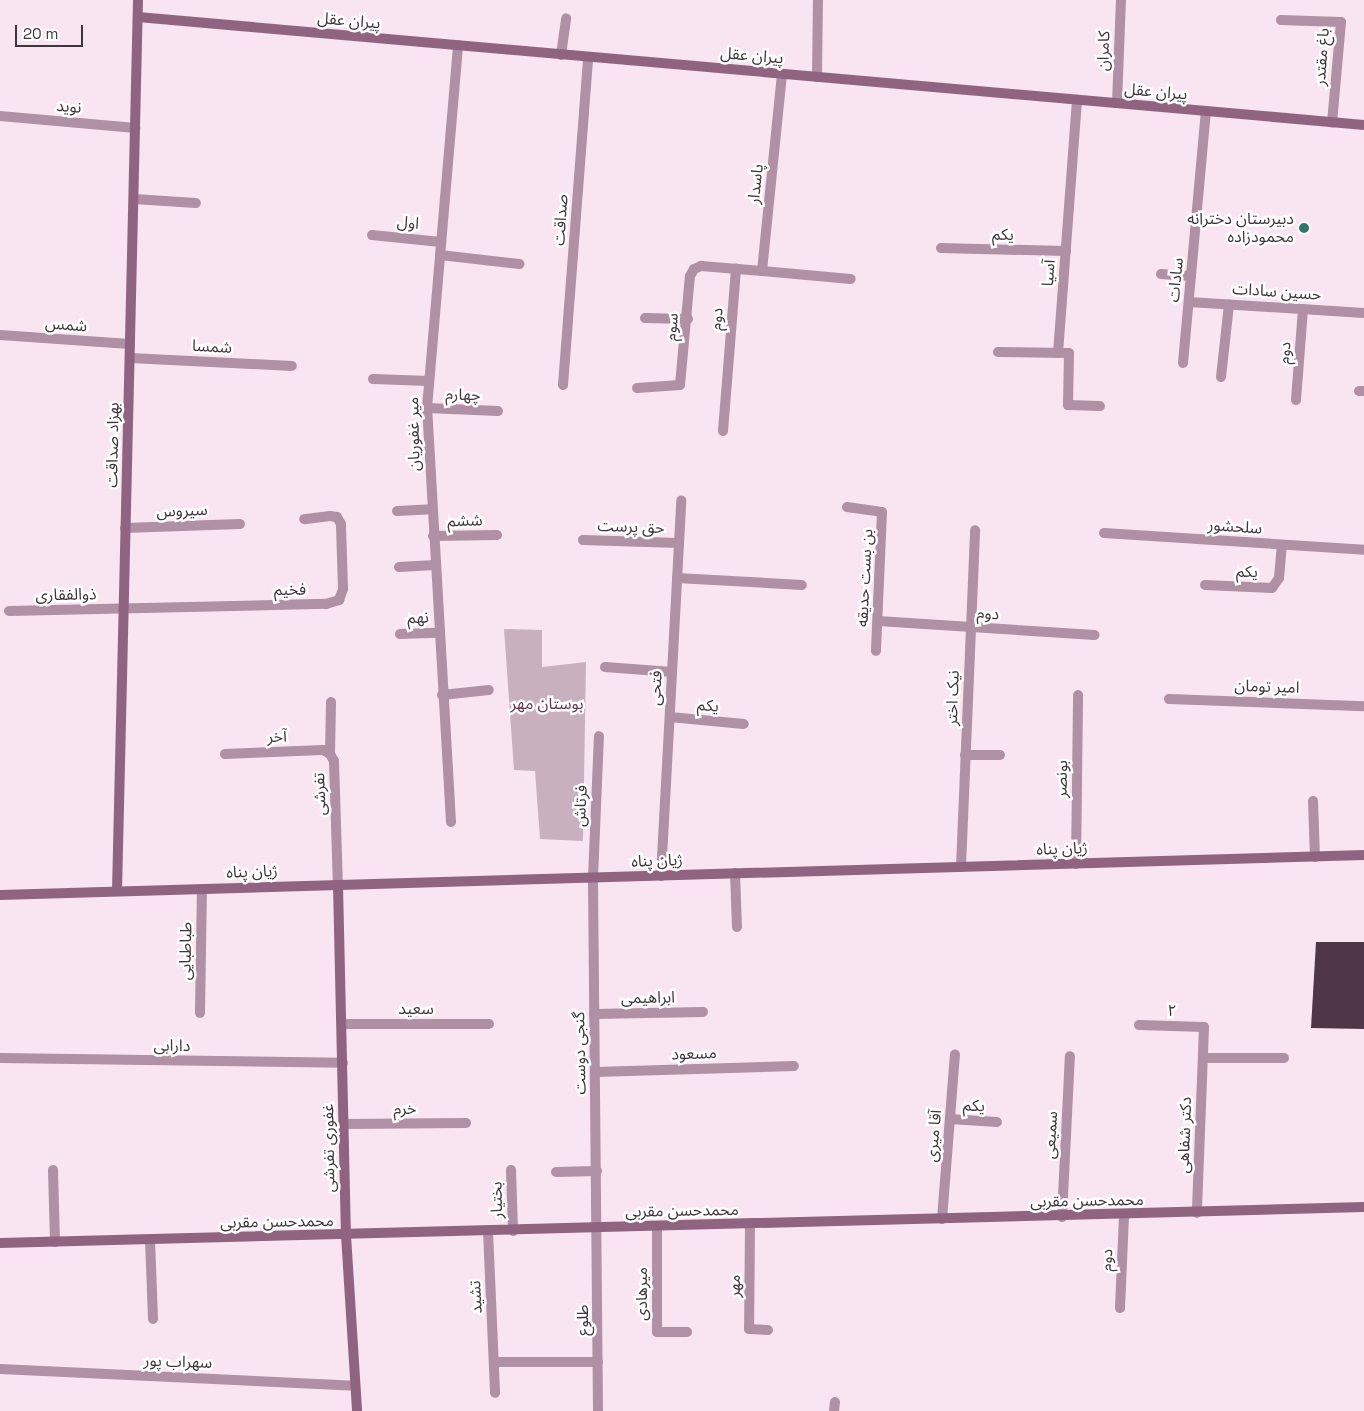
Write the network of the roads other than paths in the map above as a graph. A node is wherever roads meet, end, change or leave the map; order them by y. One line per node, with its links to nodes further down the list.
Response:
1 (138, 0): 4 (street, بهزاد صداقت)
2 (818, 0): 11 (street)
3 (1120, 0): 13 (street, کامران)
4 (138, 17): 7 (street, پیران عقل); 18 (street, بهزاد صداقت)
5 (566, 18): 8 (street)
6 (1281, 20): 16 (street, باغ مقتدر)
7 (458, 45): 8 (street, پیران عقل); 22 (street, میر غفوریان)
8 (561, 54): 9 (street, پیران عقل)
9 (588, 57): 10 (street, پیران عقل); 48 (street, صداقت)
10 (782, 74): 11 (street, پیران عقل); 28 (street, پاسدار)
11 (817, 77): 12 (street, پیران عقل)
12 (1076, 100): 13 (street, پیران عقل); 24 (street, آسیا)
13 (1117, 103): 14 (street, پیران عقل)
14 (1206, 111): 16 (street, پیران عقل); 30 (street, سادات)
15 (0, 116): 18 (street, نوید)
16 (1332, 123): 17 (street, پیران عقل)
17 (1364, 125)
18 (135, 128): 19 (street, بهزاد صداقت)
19 (134, 199): 20 (street); 39 (street, بهزاد صداقت)
20 (196, 204)
21 (372, 235): 22 (street, اول)
22 (441, 242): 25 (street, میر غفوریان)
23 (940, 248): 24 (street, یکم)
24 (1066, 251): 41 (street, آسیا)
25 (440, 255): 26 (street); 47 (street, میر غفوریان)
26 (519, 264)
27 (736, 270): 28 (street); 37 (street, سوم); 54 (street, دوم)
28 (762, 271): 31 (street)
29 (1161, 274): 30 (street)
30 (1191, 276): 32 (street, سادات)
31 (851, 279)
32 (1188, 302): 33 (street, حسین سادات); 43 (street, سادات)
33 (1229, 304): 34 (street, حسین سادات); 45 (street)
34 (1303, 309): 35 (street, حسین سادات); 50 (street, دوم)
35 (1364, 313)
36 (645, 318): 37 (street)
37 (688, 320): 49 (street, سوم)
38 (0, 335): 39 (street, شمس)
39 (130, 344): 42 (street, بهزاد صداقت)
40 (998, 352): 41 (street)
41 (1058, 353): 51 (street)
42 (130, 358): 44 (street, شمسا); 61 (street, بهزاد صداقت)
43 (1183, 363)
44 (292, 366)
45 (1221, 377)
46 (374, 379): 47 (street)
47 (429, 381): 52 (street, میر غفوریان)
48 (564, 385)
49 (636, 388)
50 (1296, 400)
51 (1100, 406)
52 (427, 408): 53 (street, چهارم); 57 (street, میر غفوریان)
53 (498, 411)
54 (723, 431)
55 (681, 501): 67 (street, فتحی)
56 (847, 506): 77 (street, بن بست حدیقه)
57 (432, 509): 58 (street); 65 (street, میر غفوریان)
58 (397, 511)
59 (304, 519): 75 (street, فخیم)
60 (240, 524): 61 (street, سیروس)
61 (126, 528): 75 (street, بهزاد صداقت)
62 (975, 530): 78 (street, نیک اختر)
63 (1104, 533): 68 (street, سلحشور)
64 (497, 535): 65 (street, ششم)
65 (433, 536): 70 (street, میر غفوریان)
66 (583, 540): 67 (street, حق پرست)
67 (679, 543): 72 (street, فتحی)
68 (1282, 545): 69 (street, سلحشور); 74 (street, یکم)
69 (1364, 550)
70 (435, 565): 71 (street); 79 (street, میر غفوریان)
71 (399, 567)
72 (677, 578): 73 (street); 84 (street, فتحی)
73 (802, 585)
74 (1205, 585)
75 (124, 609): 76 (street, ذوالفقاری); 109 (street, بهزاد صداقت)
76 (10, 611)
77 (878, 621): 78 (street, دوم); 82 (street, بن بست حدیقه)
78 (971, 628): 81 (street, دوم); 96 (street, نیک اختر)
79 (438, 632): 80 (street, نهم); 86 (street, میر غفوریان)
80 (400, 634)
81 (1095, 635)
82 (876, 651)
83 (605, 667): 84 (street)
84 (672, 672): 91 (street, فتحی)
85 (489, 690): 86 (street)
86 (442, 695): 99 (street, میر غفوریان)
87 (1078, 695): 102 (street, بونصر)
88 (1169, 699): 90 (street, امیر تومان)
89 (331, 702): 95 (street, تفرشی)
90 (1364, 706)
91 (670, 717): 92 (street, یکم); 105 (street, فتحی)
92 (744, 724)
93 (599, 736): 106 (street, فرتاش)
94 (225, 754): 95 (street, آخر)
95 (330, 754): 107 (street, تفرشی)
96 (966, 755): 97 (street); 103 (street, نیک اختر)
97 (1000, 755)
98 (1313, 801): 101 (street)
99 (451, 822)
100 (1364, 855): 101 (street, ژیان پناه)
101 (1315, 857): 102 (street, ژیان پناه)
102 (1076, 864): 103 (street, ژیان پناه)
103 (961, 867): 104 (street, ژیان پناه)
104 (735, 874): 105 (street, ژیان پناه); 111 (street)
105 (661, 876): 106 (street, ژیان پناه)
106 (593, 878): 107 (street, ژیان پناه); 114 (street, گنجی دوست)
107 (338, 885): 108 (street, ژیان پناه); 115 (street, غفوری تفرشی)
108 (202, 889): 109 (street, ژیان پناه); 113 (street, طباطبایی)
109 (117, 891): 110 (street, ژیان پناه)
110 (0, 895)
111 (738, 927)
112 (703, 1012): 114 (street, ابراهیمی)
113 (200, 1013)
114 (594, 1014): 126 (street, گنجی دوست)
115 (342, 1024): 116 (street, سعید); 124 (street, غفوری تفرشی)
116 (489, 1024)
117 (1139, 1025): 118 (street, ۲)
118 (1204, 1027): 122 (street, دکتر شفاهی)
119 (955, 1055): 127 (street, آقا میری)
120 (1070, 1056): 138 (street, سمیعی)
121 (0, 1058): 124 (street, دارابی)
122 (1203, 1058): 123 (street); 136 (street, دکتر شفاهی)
123 (1284, 1058)
124 (342, 1064): 130 (street, غفوری تفرشی)
125 (794, 1066): 126 (street, مسعود)
126 (595, 1072): 134 (street, گنجی دوست)
127 (950, 1119): 128 (street, یکم); 139 (street, آقا میری)
128 (997, 1122)
129 (466, 1123): 130 (street, خرم)
130 (344, 1124): 145 (street, غفوری تفرشی)
131 (54, 1170): 147 (street)
132 (511, 1170): 143 (street, بختیار)
133 (556, 1172): 134 (street)
134 (597, 1172): 142 (street, گنجی دوست)
135 (1364, 1207): 136 (street, محمدحسن مقربی)
136 (1197, 1213): 137 (street, محمدحسن مقربی)
137 (1124, 1215): 138 (street, محمدحسن مقربی); 149 (street, دوم)
138 (1062, 1216): 139 (street, محمدحسن مقربی)
139 (942, 1219): 140 (street, محمدحسن مقربی)
140 (750, 1224): 141 (street, محمدحسن مقربی); 151 (street, مهر)
141 (657, 1227): 142 (street, محمدحسن مقربی); 152 (street, میرهادی)
142 (598, 1228): 143 (street, محمدحسن مقربی); 154 (street, طلوع)
143 (512, 1230): 144 (street, محمدحسن مقربی)
144 (488, 1231): 145 (street, محمدحسن مقربی); 153 (street, تشید)
145 (346, 1235): 146 (street, محمدحسن مقربی); 156 (street, غفوری تفرشی)
146 (150, 1240): 147 (street, محمدحسن مقربی); 150 (street)
147 (56, 1242): 148 (street, محمدحسن مقربی)
148 (0, 1243)
149 (1120, 1308)
150 (154, 1319)
151 (768, 1330)
152 (687, 1332)
153 (494, 1362): 154 (street); 157 (street, تشید)
154 (598, 1362): 159 (street, طلوع)
155 (0, 1370): 156 (street, سهراب پور)
156 (356, 1386): 158 (street, غفوری تفرشی)
157 (495, 1393)
158 (357, 1411)
159 (598, 1411)

